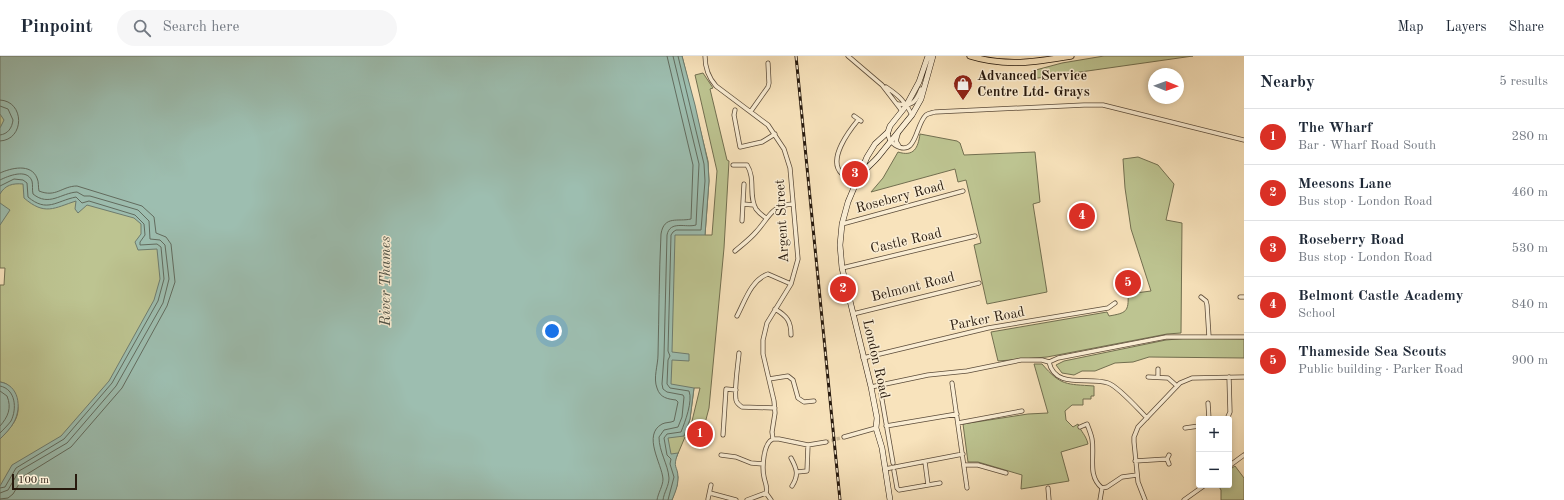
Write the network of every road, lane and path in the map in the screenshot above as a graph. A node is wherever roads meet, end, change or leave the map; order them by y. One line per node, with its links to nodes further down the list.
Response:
1 (705, 56): 15 (street, Argent Street)
2 (848, 56): 9 (street)
3 (928, 56): 11 (street, London Road)
4 (933, 56): 8 (street, London Road)
5 (970, 56): 6 (main road)
6 (1071, 56)
7 (768, 63): 15 (street)
8 (929, 74): 13 (street); 17 (street, London Road)
9 (882, 85): 10 (street); 12 (street)
10 (899, 96): 11 (street); 13 (street)
11 (912, 96): 13 (street, London Road)
12 (898, 104): 13 (street); 16 (street)
13 (906, 106): 16 (street, London Road); 17 (street)
14 (735, 110): 21 (street)
15 (751, 111): 21 (street, Argent Street)
16 (902, 111): 19 (street, London Road)
17 (912, 115): 20 (street, London Road)
18 (854, 116): 26 (street)
19 (888, 132): 23 (street); 26 (street, London Road)
20 (898, 133): 23 (street, London Road); 24 (street)
21 (775, 134): 31 (street, Argent Street)
22 (1244, 140): 24 (street)
23 (891, 142): 24 (street); 26 (street, London Road)
24 (900, 147)
25 (733, 165): 30 (street)
26 (858, 180): 34 (street, London Road)
27 (744, 184): 29 (street)
28 (963, 191): 34 (street, Rosebery Road)
29 (743, 204): 30 (street); 33 (street)
30 (754, 204): 32 (street)
31 (793, 204): 32 (street); 39 (street, Argent Street)
32 (766, 218): 36 (street)
33 (742, 221)
34 (842, 224): 37 (street, London Road)
35 (975, 236): 37 (street, Castle Road)
36 (735, 251)
37 (842, 268): 43 (street, London Road)
38 (979, 283): 43 (street, Belmont Road)
39 (791, 284): 42 (street, Argent Street); 44 (street)
40 (1202, 296): 46 (street)
41 (1115, 302): 49 (street, Parker Road)
42 (775, 309): 45 (street); 56 (street, Argent Street)
43 (853, 314): 49 (street, London Road)
44 (737, 316)
45 (792, 335)
46 (1209, 337): 47 (street); 50 (street)
47 (1244, 337)
48 (740, 353): 60 (street)
49 (863, 358): 59 (street, London Road)
50 (1049, 362): 59 (street); 69 (street)
51 (1158, 369): 52 (street)
52 (1158, 377): 55 (street); 58 (street)
53 (1229, 377): 54 (street); 58 (street); 68 (street)
54 (1244, 377)
55 (1148, 378)
56 (769, 379): 62 (street); 64 (street, Argent Street)
57 (952, 383): 66 (street)
58 (1177, 386): 69 (street)
59 (871, 387): 75 (street, London Road)
60 (736, 390): 64 (street); 78 (street)
61 (881, 394): 71 (street)
62 (814, 401)
63 (1208, 403): 67 (street)
64 (775, 408): 80 (street, Argent Street)
65 (1022, 411): 70 (street)
66 (957, 414): 70 (street); 71 (street)
67 (1209, 416)
68 (1228, 416)
69 (1147, 418): 89 (street)
70 (958, 423): 83 (street)
71 (886, 426): 91 (street)
72 (1196, 426): 74 (street)
73 (1080, 427): 107 (street)
74 (1193, 427): 76 (street); 77 (street)
75 (876, 428): 79 (street); 96 (street, London Road)
76 (1185, 428)
77 (1194, 433)
78 (723, 435)
79 (844, 437)
80 (773, 439): 82 (street); 92 (street, Argent Street)
81 (826, 442): 82 (street)
82 (808, 445): 98 (street)
83 (963, 454): 90 (street); 95 (street)
84 (721, 455): 92 (street)
85 (1169, 455): 88 (street)
86 (1244, 455): 94 (street)
87 (791, 458): 98 (street)
88 (1167, 459): 89 (street); 93 (street)
89 (1135, 461): 100 (street)
90 (924, 462): 96 (street); 103 (street)
91 (893, 463)
92 (763, 464): 110 (street, Argent Street)
93 (1169, 464)
94 (1232, 464)
95 (965, 466): 99 (street); 105 (street)
96 (885, 469): 115 (street, London Road)
97 (894, 471): 103 (street)
98 (797, 472): 104 (street)
99 (1006, 473)
100 (1137, 475): 107 (street); 118 (street)
101 (940, 483): 103 (street)
102 (711, 484): 109 (street)
103 (928, 485)
104 (792, 486)
105 (967, 488)
106 (1048, 488): 116 (street)
107 (1102, 488): 117 (street)
108 (1201, 488): 119 (street)
109 (710, 493): 111 (street); 112 (street)
110 (766, 493): 113 (street); 114 (street)
111 (708, 499)
112 (736, 500)
113 (748, 500)
114 (771, 500)
115 (890, 500)
116 (1049, 500)
117 (1100, 500)
118 (1145, 500)
119 (1184, 500)

